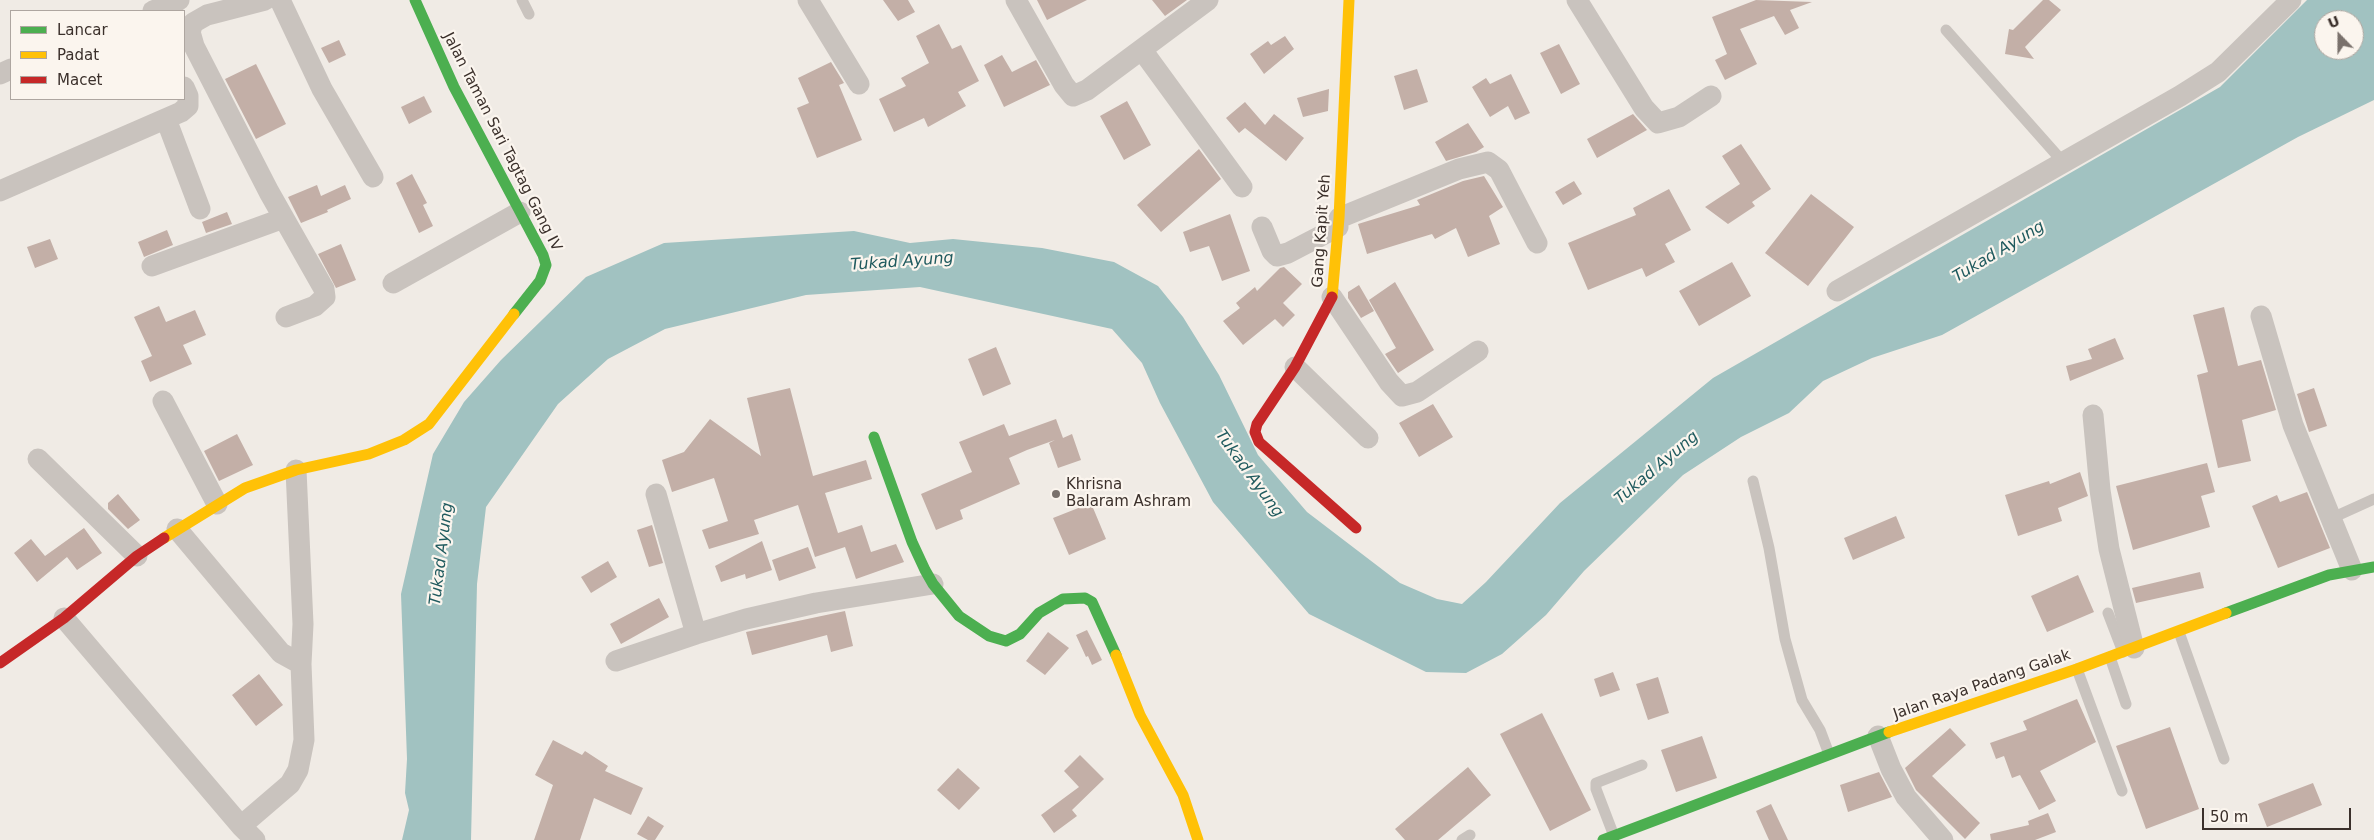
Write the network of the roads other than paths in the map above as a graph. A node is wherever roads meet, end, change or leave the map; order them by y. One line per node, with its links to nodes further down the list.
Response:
1 (179, 0): 12 (street)
2 (265, 0): 26 (street)
3 (280, 0): 21 (street)
4 (415, 0): 25 (street, Jalan Taman Sari Tagtag Gang IV)
5 (522, 0): 13 (lane)
6 (808, 0): 16 (street)
7 (1016, 0): 15 (street)
8 (1208, 0): 15 (street)
9 (1577, 0): 18 (street)
10 (2291, 0): 20 (street)
11 (1345, 2): 27 (street, Gang Kapit Yeh)
12 (155, 10)
13 (529, 14)
14 (1946, 30): 20 (lane)
15 (1142, 50): 22 (street)
16 (859, 84)
17 (185, 89): 19 (street)
18 (1711, 96)
19 (166, 119): 23 (street); 24 (street)
20 (2063, 162): 32 (street)
21 (373, 177)
22 (1242, 187)
23 (0, 191)
24 (200, 209)
25 (520, 212): 31 (street); 43 (street, Jalan Taman Sari Tagtag Gang IV)
26 (284, 218): 30 (street); 35 (street)
27 (1339, 222): 28 (street); 29 (street); 33 (street, Gang Kapit Yeh)
28 (1262, 227)
29 (1537, 243)
30 (152, 266)
31 (393, 282)
32 (1837, 291)
33 (1332, 297): 36 (street); 37 (street, Gang Kapit Yeh)
34 (2261, 316): 48 (street)
35 (286, 317)
36 (1478, 351)
37 (1295, 367): 41 (street); 49 (street, Gang Kapit Yeh)
38 (163, 401): 47 (street)
39 (2093, 415): 59 (street)
40 (874, 437): 54 (street)
41 (1368, 438)
42 (38, 459): 51 (street)
43 (296, 470): 47 (street, Jalan Taman Sari Tagtag Gang IV); 63 (street)
44 (1753, 481): 67 (lane)
45 (656, 494): 58 (street)
46 (2374, 499): 48 (lane)
47 (217, 504): 50 (street, Jalan Taman Sari Tagtag Gang IV)
48 (2332, 518): 53 (street)
49 (1356, 528)
50 (176, 530): 51 (street, Jalan Taman Sari Tagtag Gang IV); 63 (street)
51 (137, 556): 56 (street, Jalan Taman Sari Tagtag Gang IV)
52 (2374, 567): 53 (street, Jalan Raya Padang Galak)
53 (2352, 570): 57 (street, Jalan Raya Padang Galak)
54 (933, 584): 58 (street); 73 (street)
55 (2108, 613): 59 (lane)
56 (64, 618): 62 (street, Jalan Taman Sari Tagtag Gang IV); 71 (street)
57 (2179, 632): 59 (street, Jalan Raya Padang Galak); 68 (lane)
58 (696, 634): 61 (street)
59 (2128, 650): 60 (street, Jalan Raya Padang Galak)
60 (2110, 657): 64 (street, Jalan Raya Padang Galak); 65 (lane)
61 (616, 661)
62 (0, 664)
63 (301, 664): 71 (street)
64 (2077, 669): 66 (street, Jalan Raya Padang Galak); 70 (lane)
65 (2126, 704)
66 (1878, 736): 67 (street, Jalan Raya Padang Galak); 74 (street)
67 (1829, 754): 72 (street, Jalan Raya Padang Galak)
68 (2224, 759)
69 (1642, 765): 72 (lane)
70 (2122, 791)
71 (248, 833)
72 (1608, 838)
73 (1198, 840)
74 (1942, 840)

